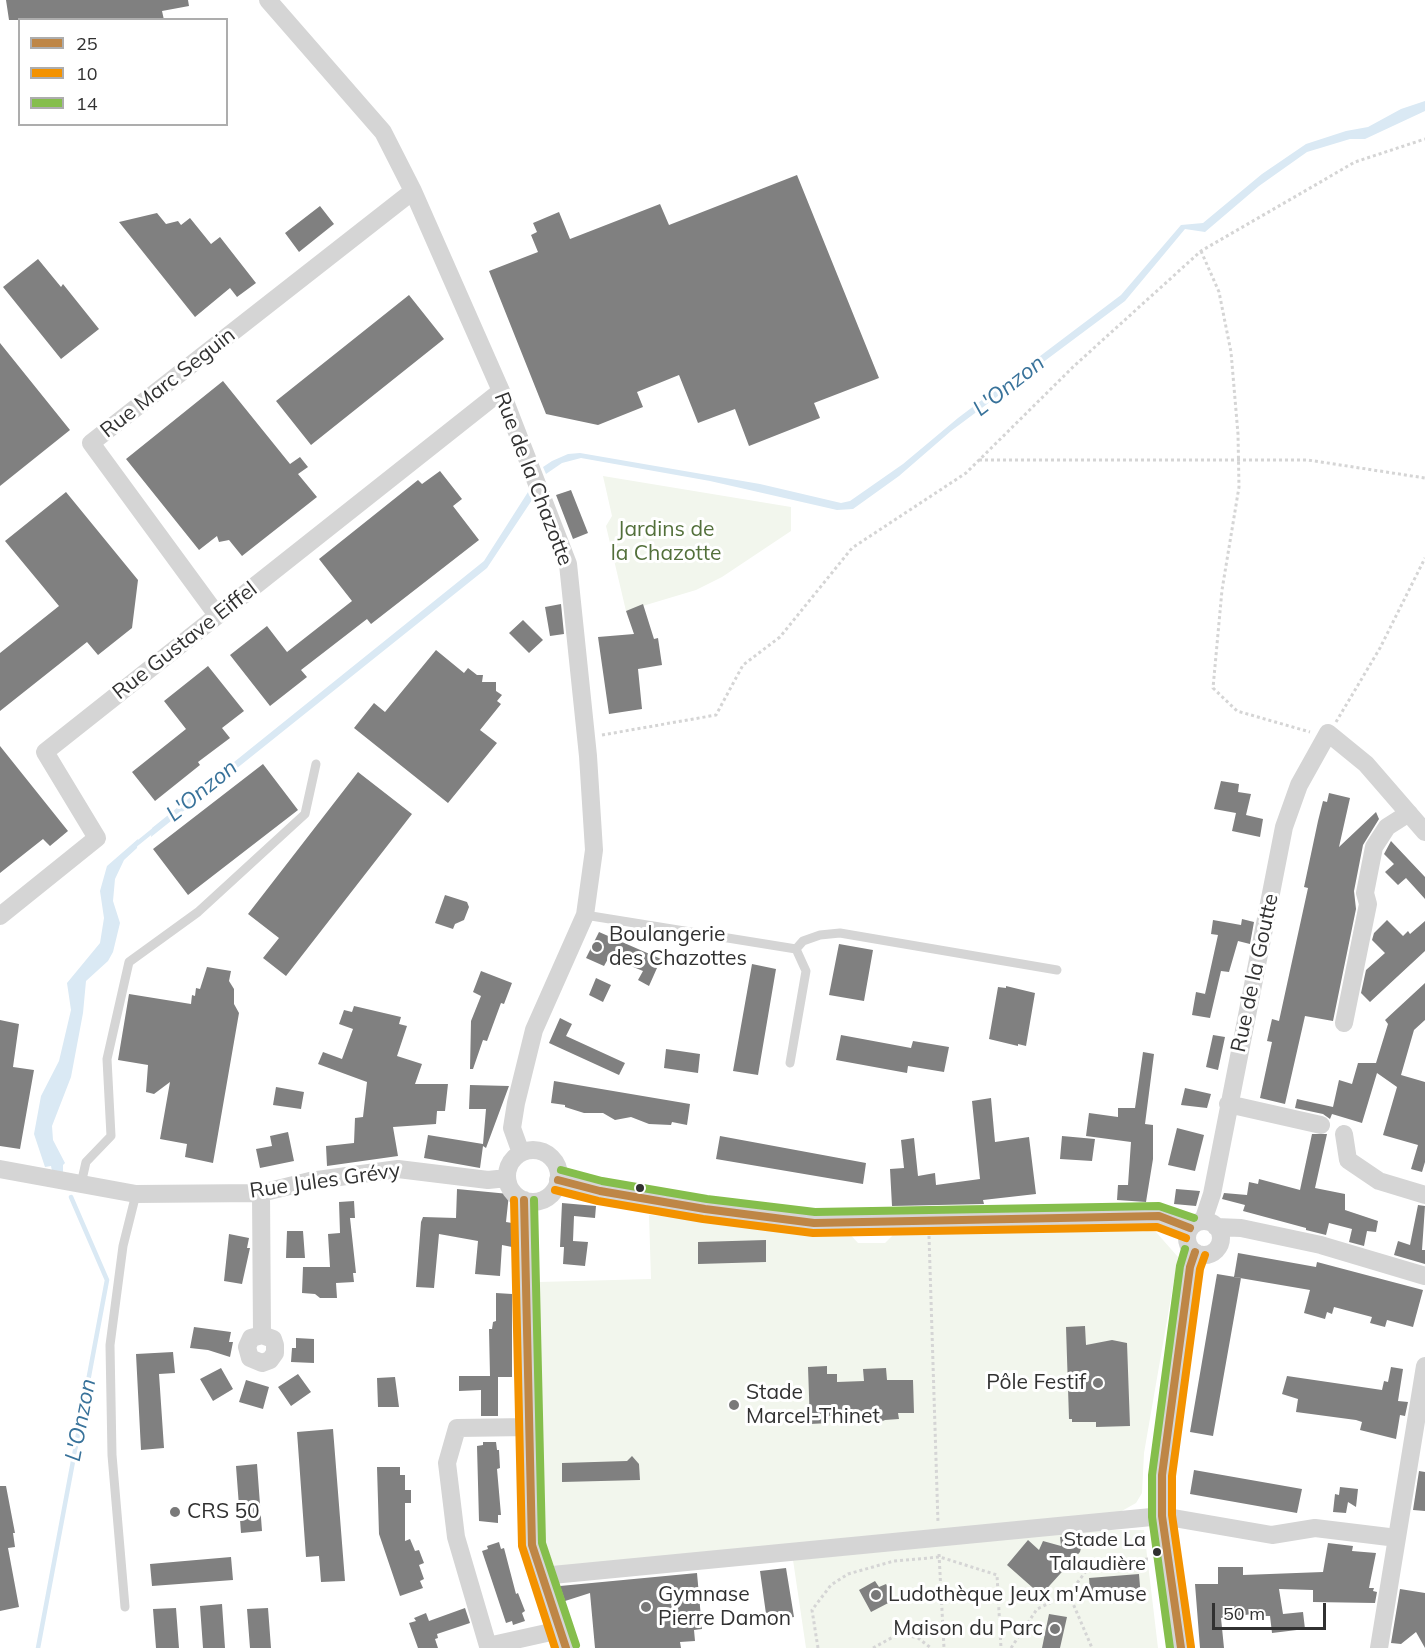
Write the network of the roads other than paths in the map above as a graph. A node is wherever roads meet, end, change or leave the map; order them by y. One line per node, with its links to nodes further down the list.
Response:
1 (268, 0): 2 (street, Rue de la Chazotte)
2 (413, 191): 3 (street, Rue de la Chazotte); 4 (street, Rue Marc Seguin)
3 (501, 391): 4 (street, Rue Gustave Eiffel); 8 (street, Rue de la Chazotte)
4 (218, 615): 9 (street, Rue Gustave Eiffel)
5 (316, 764): 21 (lane)
6 (1409, 813): 7 (street); 12 (street); 14 (street, Rue de la Goutte)
7 (1425, 832)
8 (585, 915): 10 (lane); 17 (street, Rue de la Chazotte)
9 (0, 916)
10 (796, 949): 11 (lane); 13 (lane)
11 (1057, 970)
12 (1344, 1023)
13 (790, 1063)
14 (1228, 1104): 15 (street); 26 (street, Rue de la Goutte)
15 (1321, 1125)
16 (1344, 1134): 24 (street)
17 (521, 1153): 19 (street); 20 (street)
18 (0, 1169): 21 (street, Rue Jules Grévy)
19 (507, 1178): 22 (street, Rue Jules Grévy); 25 (street)
20 (558, 1180): 25 (street); 26 (street)
21 (81, 1184): 23 (street, Rue Jules Grévy)
22 (261, 1193): 23 (street, Rue Jules Grévy); 29 (street)
23 (136, 1194): 35 (lane)
24 (1425, 1195)
25 (524, 1200): 31 (street)
26 (1203, 1225): 27 (street); 27 (street); 28 (street)
27 (1195, 1252): 32 (street)
28 (1425, 1276)
29 (262, 1335)
30 (1425, 1366): 33 (street)
31 (528, 1427): 34 (street); 36 (street)
32 (1162, 1516): 33 (street); 34 (street); 38 (street)
33 (1397, 1538): 39 (street)
34 (542, 1576): 36 (street)
35 (126, 1607)
36 (560, 1630): 37 (street)
37 (566, 1648)
38 (1181, 1648)
39 (1379, 1648)

